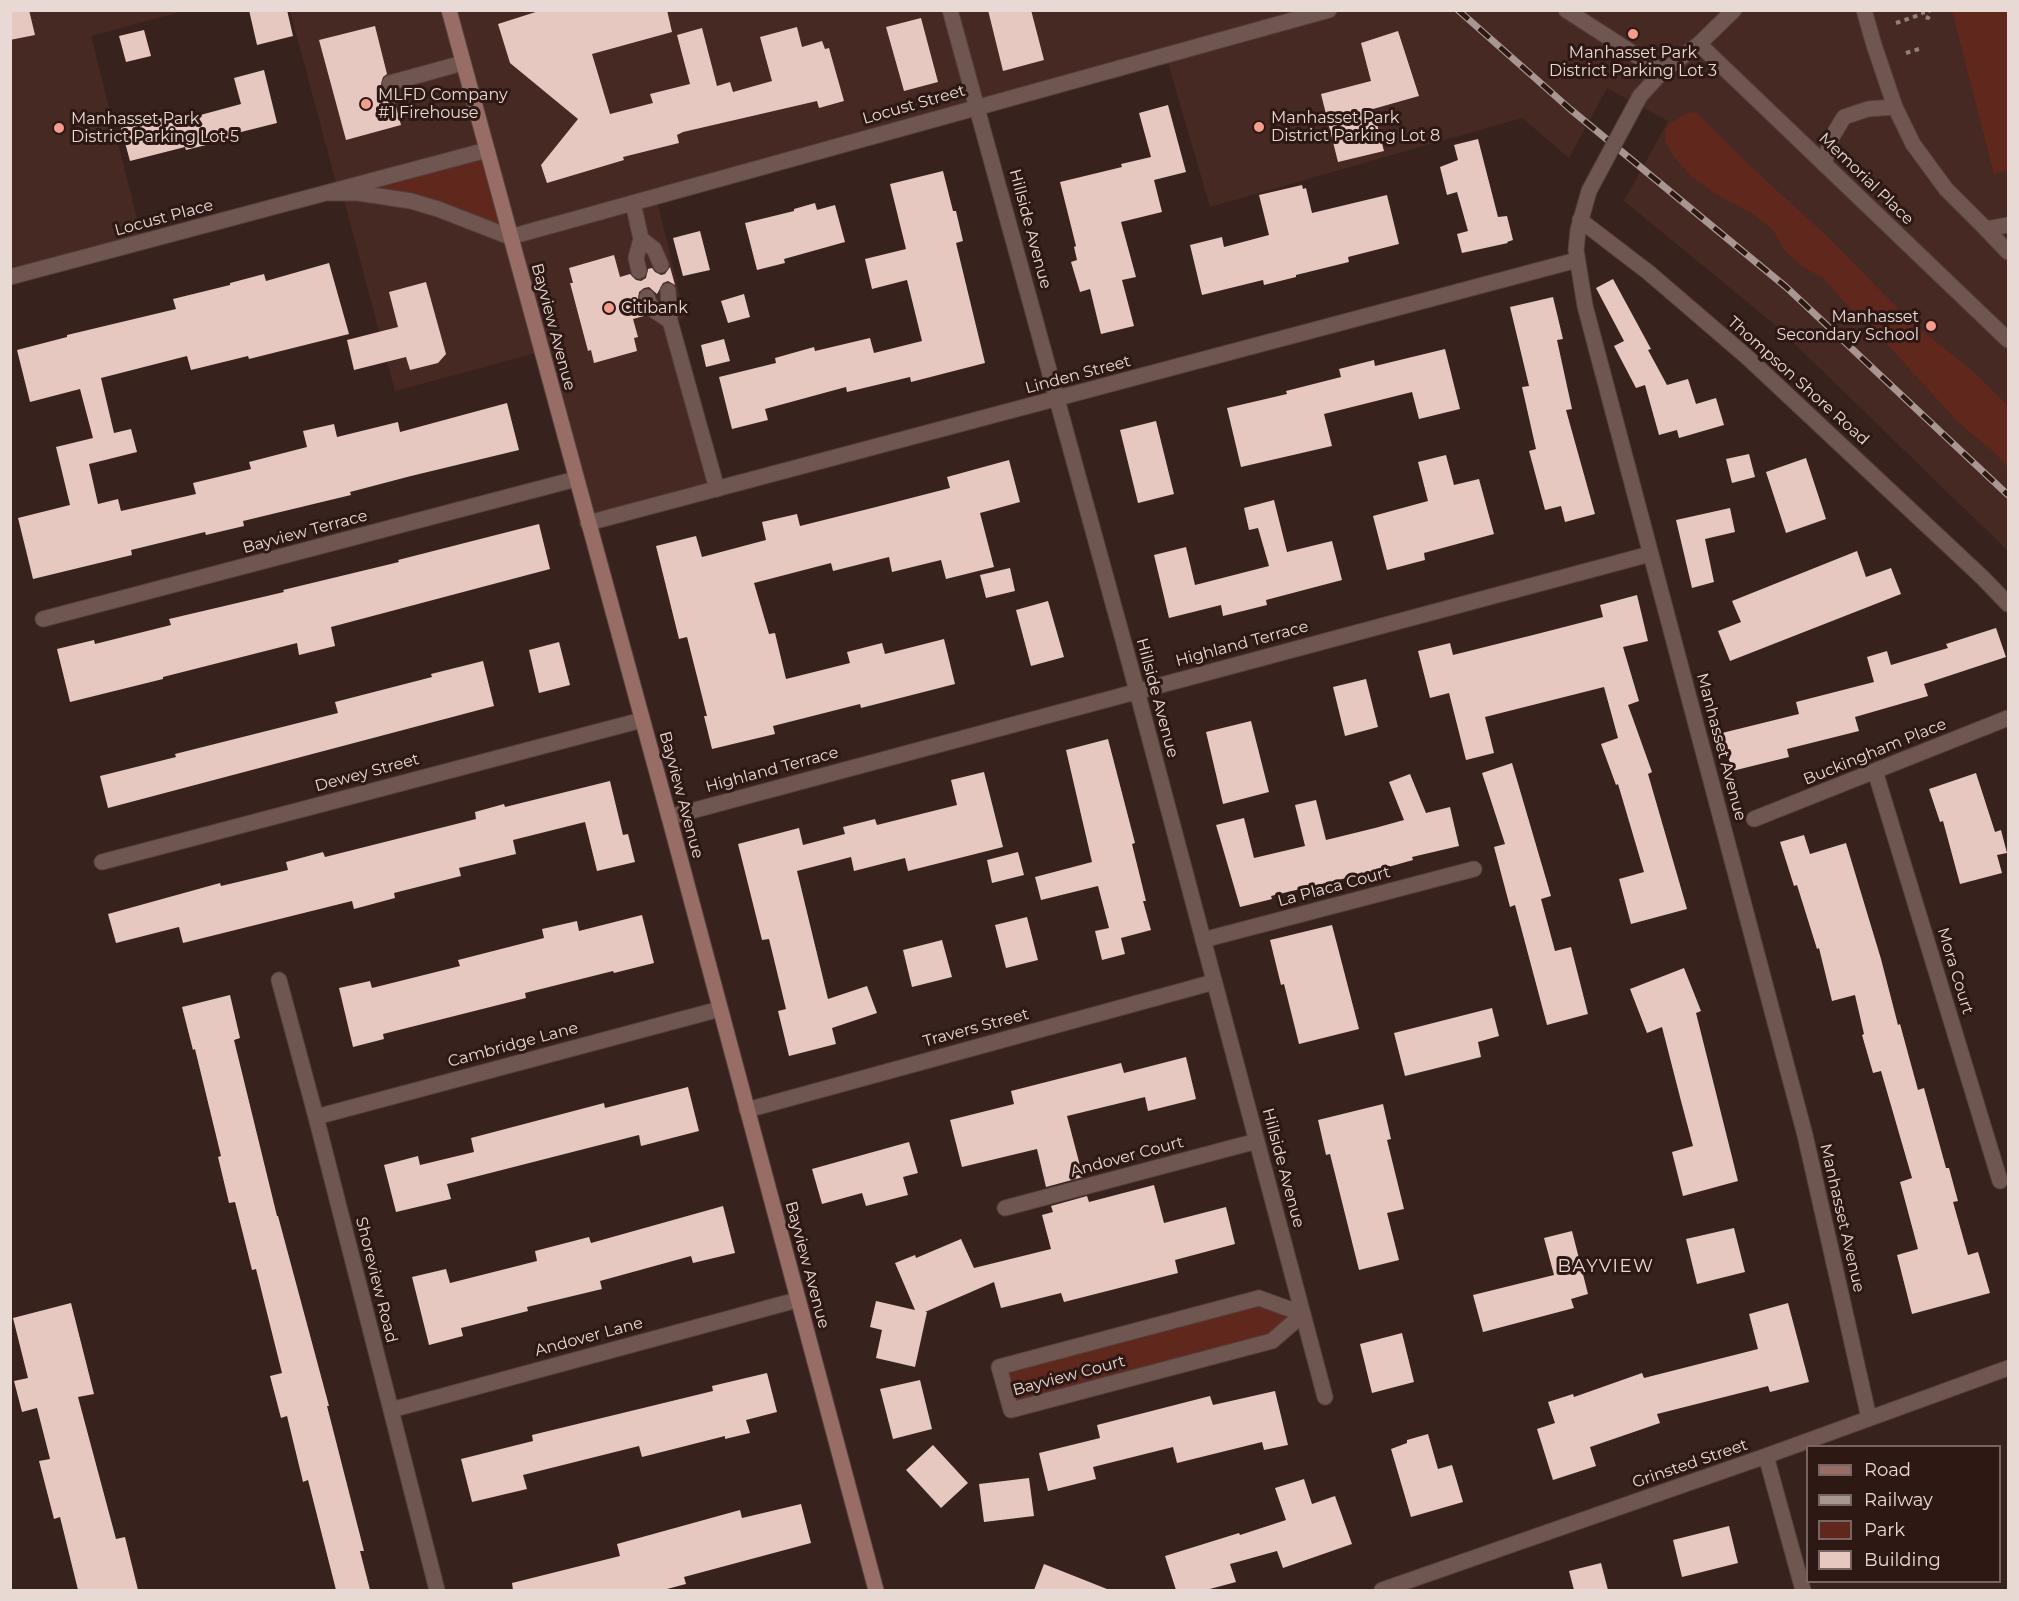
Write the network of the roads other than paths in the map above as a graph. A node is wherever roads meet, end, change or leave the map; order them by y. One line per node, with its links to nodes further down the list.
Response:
1 (449, 10): 8 (street, Bayview Avenue)
2 (951, 10): 11 (street, Hillside Avenue)
3 (1329, 10): 11 (street, Locust Street)
4 (1566, 10): 9 (street)
5 (1734, 10): 7 (street, Manhasset Avenue)
6 (1864, 10): 12 (street)
7 (1699, 44): 9 (street, Manhasset Avenue); 14 (street, Memorial Place)
8 (463, 63): 10 (street); 13 (street, Bayview Avenue)
9 (1662, 72): 17 (street, Manhasset Avenue, bridge)
10 (390, 82)
11 (978, 106): 16 (street, Locust Street); 31 (street, Hillside Avenue)
12 (1895, 107): 14 (street); 19 (street)
13 (486, 150): 15 (street, Locust Place); 20 (street, Bayview Avenue)
14 (1824, 164): 30 (street, Memorial Place)
15 (327, 193): 20 (street, Locust Place); 26 (street, Locust Place)
16 (633, 203): 20 (street, Locust Street); 21 (street)
17 (1580, 220): 23 (street, Manhasset Avenue); 36 (street, Thompson Shore Road)
18 (2008, 225): 19 (street)
19 (1986, 229): 22 (street)
20 (510, 237): 32 (street, Bayview Avenue)
21 (641, 239): 24 (street); 25 (street)
22 (2008, 252)
23 (1576, 260): 31 (street, Linden Street); 35 (street, Manhasset Avenue)
24 (661, 265)
25 (639, 271)
26 (10, 278)
27 (669, 291): 29 (street)
28 (647, 297): 29 (street)
29 (670, 321): 33 (street)
30 (2008, 340)
31 (1057, 399): 33 (street, Linden Street); 38 (street, Hillside Avenue)
32 (576, 479): 34 (street, Bayview Avenue); 37 (street, Bayview Terrace)
33 (717, 489): 34 (street, Linden Street)
34 (588, 523): 40 (street, Bayview Avenue)
35 (1650, 554): 38 (street, Highland Terrace); 60 (street, Manhasset Avenue)
36 (2008, 604)
37 (43, 619)
38 (1136, 690): 42 (street, Highland Terrace); 46 (street, Hillside Avenue)
39 (2008, 718): 41 (street, Buckingham Place)
40 (642, 720): 42 (street, Bayview Avenue); 44 (street, Dewey Street)
41 (1875, 771): 43 (street, Buckingham Place); 53 (street, Mora Court)
42 (669, 817): 49 (street, Bayview Avenue)
43 (1754, 819)
44 (102, 862)
45 (1474, 869): 46 (street, La Placa Court)
46 (1203, 940): 48 (street, Hillside Avenue)
47 (279, 980): 51 (street, Shoreview Road)
48 (1214, 982): 50 (street, Travers Street); 52 (street, Hillside Avenue)
49 (720, 1009): 50 (street, Bayview Avenue); 51 (street, Cambridge Lane)
50 (747, 1110): 55 (street, Bayview Avenue)
51 (316, 1117): 59 (street, Shoreview Road)
52 (1257, 1141): 54 (street, Andover Court); 56 (street, Hillside Avenue)
53 (2000, 1181)
54 (1005, 1208)
55 (797, 1300): 59 (street, Andover Lane); 63 (street, Bayview Avenue)
56 (1303, 1314): 56 (street, Bayview Court); 58 (street, Hillside Avenue)
57 (2008, 1368): 60 (street, Grinsted Street)
58 (1325, 1397)
59 (391, 1410): 62 (street, Shoreview Road)
60 (1869, 1418): 61 (street, Grinsted Street)
61 (1766, 1456): 64 (street, Grinsted Street); 65 (street)
62 (436, 1590)
63 (876, 1590)
64 (1382, 1590)
65 (1803, 1590)

